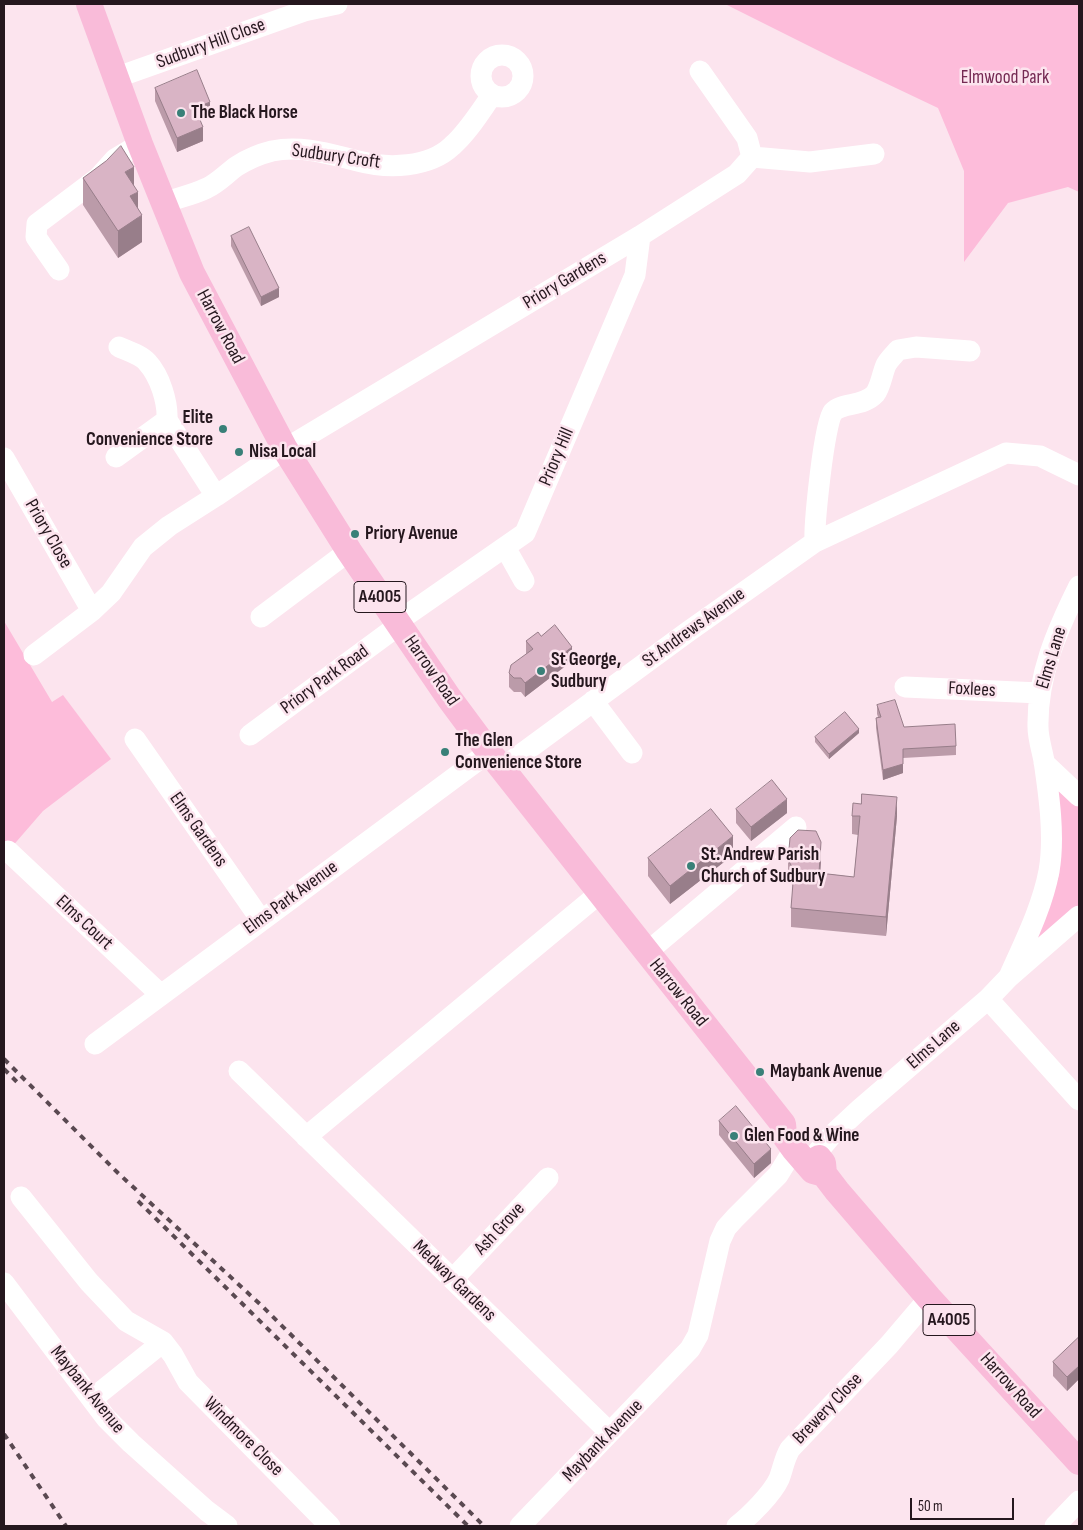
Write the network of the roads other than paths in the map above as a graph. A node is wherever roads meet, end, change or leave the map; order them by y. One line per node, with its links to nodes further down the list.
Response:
1 (89, 4): 4 (main road, Harrow Road / A4005)
2 (337, 4): 4 (street, Sudbury Hill Close)
3 (700, 71): 8 (street)
4 (116, 78): 6 (main road, Harrow Road / A4005)
5 (492, 95): 9 (street, Sudbury Croft)
6 (140, 144): 9 (main road, Harrow Road / A4005); 11 (street)
7 (874, 154): 8 (street)
8 (752, 157): 10 (street, Priory Gardens)
9 (163, 203): 15 (main road, Harrow Road / A4005)
10 (640, 236): 15 (street, Priory Gardens); 21 (street, Priory Hill)
11 (59, 270)
12 (119, 347): 14 (street)
13 (970, 351): 20 (street)
14 (167, 420): 16 (street); 19 (street)
15 (284, 449): 19 (street); 22 (main road, Harrow Road / A4005)
16 (116, 457)
17 (4, 458): 25 (street, Priory Close)
18 (1079, 475): 20 (street, St Andrews Avenue)
19 (216, 496): 25 (street)
20 (815, 542): 31 (street, St Andrews Avenue)
21 (505, 547): 23 (street); 27 (street, Priory Hill)
22 (348, 551): 26 (street); 27 (main road, Harrow Road / A4005)
23 (524, 581)
24 (1079, 586): 30 (street, Elms Lane)
25 (92, 611): 28 (street)
26 (261, 618)
27 (398, 624): 32 (street, Priory Park Road); 35 (main road, Harrow Road / A4005)
28 (34, 655)
29 (905, 687): 30 (street, Foxlees)
30 (1040, 693): 36 (street, Elms Lane)
31 (593, 701): 34 (street); 35 (street, St Andrews Avenue)
32 (250, 735)
33 (135, 739): 42 (street, Elms Gardens)
34 (632, 753)
35 (495, 761): 40 (main road, Harrow Road / A4005); 42 (street, Elms Park Avenue)
36 (1044, 763): 37 (street); 44 (street, Elms Lane)
37 (1079, 796)
38 (796, 827): 43 (street)
39 (8, 851): 45 (street, Elms Court)
40 (600, 893): 43 (main road, Harrow Road / A4005); 50 (street)
41 (1079, 916): 44 (street, Elms Lane)
42 (261, 920): 45 (street, Elms Park Avenue)
43 (646, 953): 51 (main road, Harrow Road / A4005)
44 (1008, 978): 46 (street, Elms Lane)
45 (161, 995): 47 (street, Elms Park Avenue)
46 (988, 999): 49 (street); 51 (street, Elms Lane)
47 (95, 1044)
48 (239, 1071): 50 (street, Medway Gardens)
49 (1079, 1100)
50 (306, 1137): 54 (street, Medway Gardens)
51 (812, 1162): 56 (main road, Harrow Road / A4005); 62 (street, Maybank Avenue)
52 (548, 1178): 54 (street, Ash Grove)
53 (21, 1197): 57 (street, Windmore Close)
54 (453, 1279): 59 (street, Medway Gardens)
55 (4, 1283): 58 (street, Maybank Avenue)
56 (929, 1298): 60 (main road, Harrow Road / A4005); 65 (street, Brewery Close)
57 (163, 1342): 58 (street); 64 (street, Windmore Close)
58 (92, 1399): 63 (street, Maybank Avenue)
59 (602, 1425)
60 (1079, 1462)
61 (1079, 1501): 66 (street)
62 (525, 1521)
63 (228, 1526)
64 (330, 1526)
65 (737, 1526)
66 (1055, 1526)

